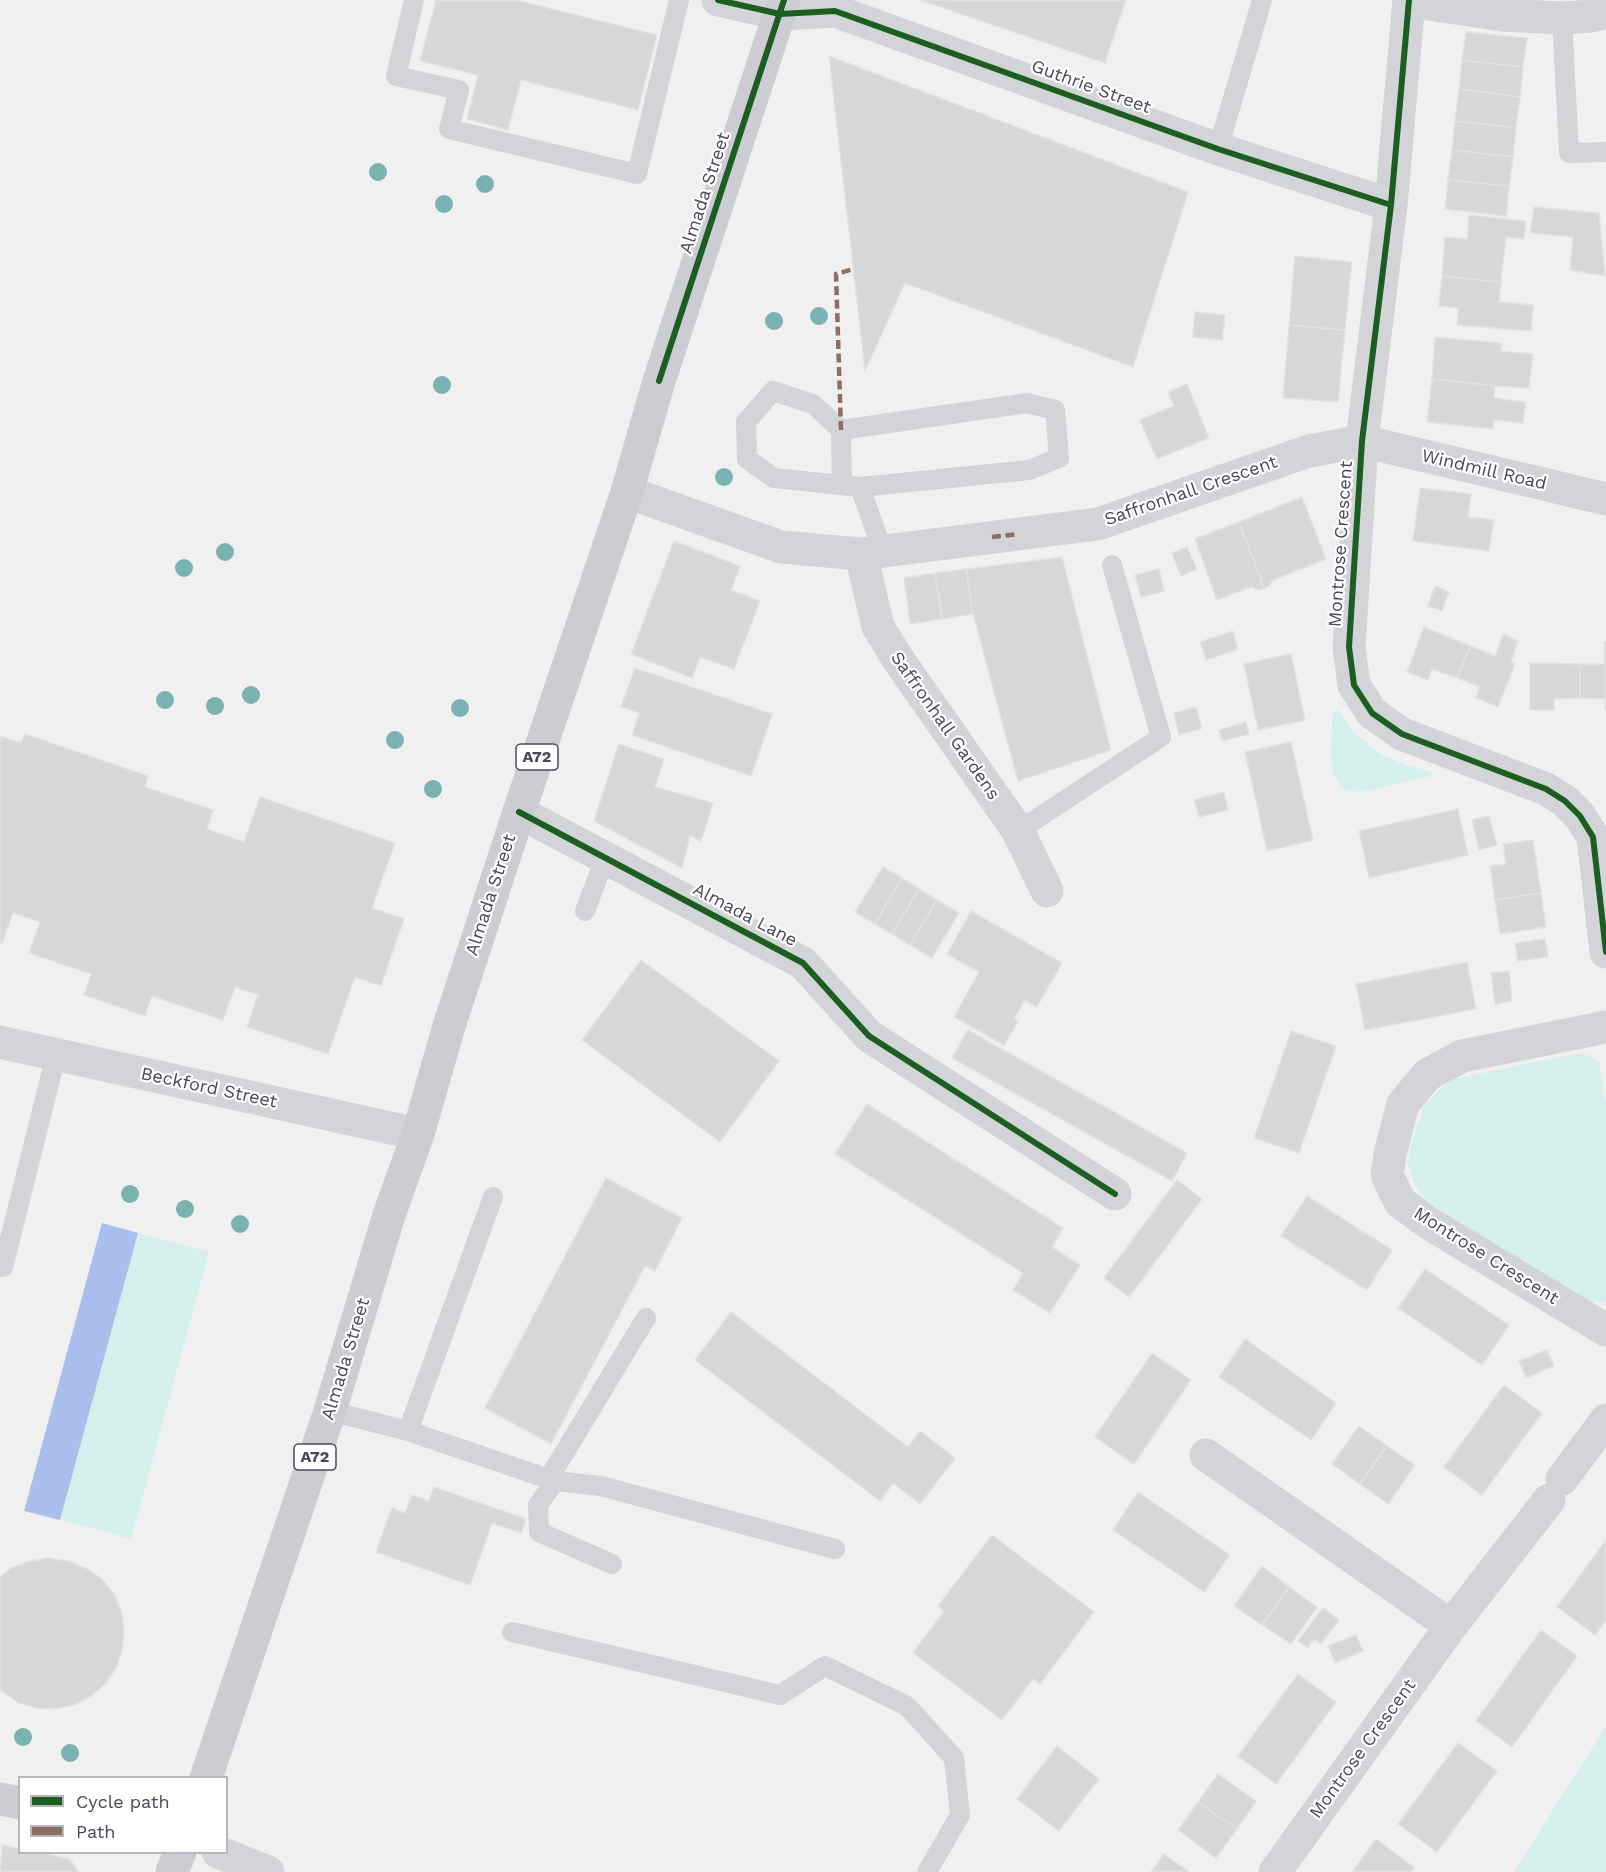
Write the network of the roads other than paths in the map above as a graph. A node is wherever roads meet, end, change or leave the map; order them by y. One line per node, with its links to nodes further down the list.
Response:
1 (414, 0): 2 (lane)
2 (679, 0)
3 (717, 0): 6 (street, Guthrie Street)
4 (1262, 0): 9 (lane)
5 (1409, 0): 8 (street); 11 (street, Montrose Crescent)
6 (787, 5): 9 (street, Guthrie Street); 15 (main road, Almada Street / A72)
7 (1606, 12): 8 (street)
8 (1562, 18): 10 (lane)
9 (1218, 149): 11 (street, Guthrie Street)
10 (1605, 152)
11 (1391, 206): 13 (street, Montrose Crescent)
12 (841, 430): 14 (lane); 14 (lane); 14 (lane)
13 (1362, 441): 16 (street, Windmill Road); 17 (street, Saffronhall Crescent); 24 (street, Montrose Crescent)
14 (851, 486): 17 (lane)
15 (627, 492): 17 (street, Saffronhall Crescent); 19 (main road, Almada Street / A72)
16 (1606, 499)
17 (872, 553): 20 (street, Saffronhall Gardens)
18 (1112, 565): 20 (lane)
19 (519, 812): 21 (street, Almada Lane); 28 (main road, Almada Street / A72)
20 (1018, 831): 22 (street, Saffronhall Gardens)
21 (605, 858): 23 (lane); 29 (street, Almada Lane)
22 (1047, 891)
23 (585, 911)
24 (1606, 952)
25 (1606, 1027): 33 (street, Montrose Crescent)
26 (0, 1042): 27 (street, Beckford Street)
27 (56, 1055): 28 (street, Beckford Street); 31 (lane)
28 (418, 1134): 34 (main road, Almada Street / A72)
29 (1115, 1194)
30 (493, 1197): 36 (lane)
31 (0, 1267)
32 (646, 1318): 38 (lane)
33 (1606, 1330)
34 (330, 1411): 36 (lane); 43 (main road, Almada Street / A72)
35 (1606, 1420): 41 (street, Montrose Crescent)
36 (408, 1431): 38 (lane)
37 (1206, 1455): 41 (street)
38 (552, 1480): 39 (lane); 40 (lane)
39 (836, 1549)
40 (612, 1564)
41 (1451, 1626): 51 (street, Montrose Crescent)
42 (512, 1632): 50 (lane)
43 (207, 1776)
44 (0, 1798): 45 (main road)
45 (18, 1802)
46 (179, 1854): 48 (main road)
47 (223, 1854): 49 (street)
48 (172, 1872)
49 (268, 1872)
50 (927, 1872)
51 (1275, 1872)

